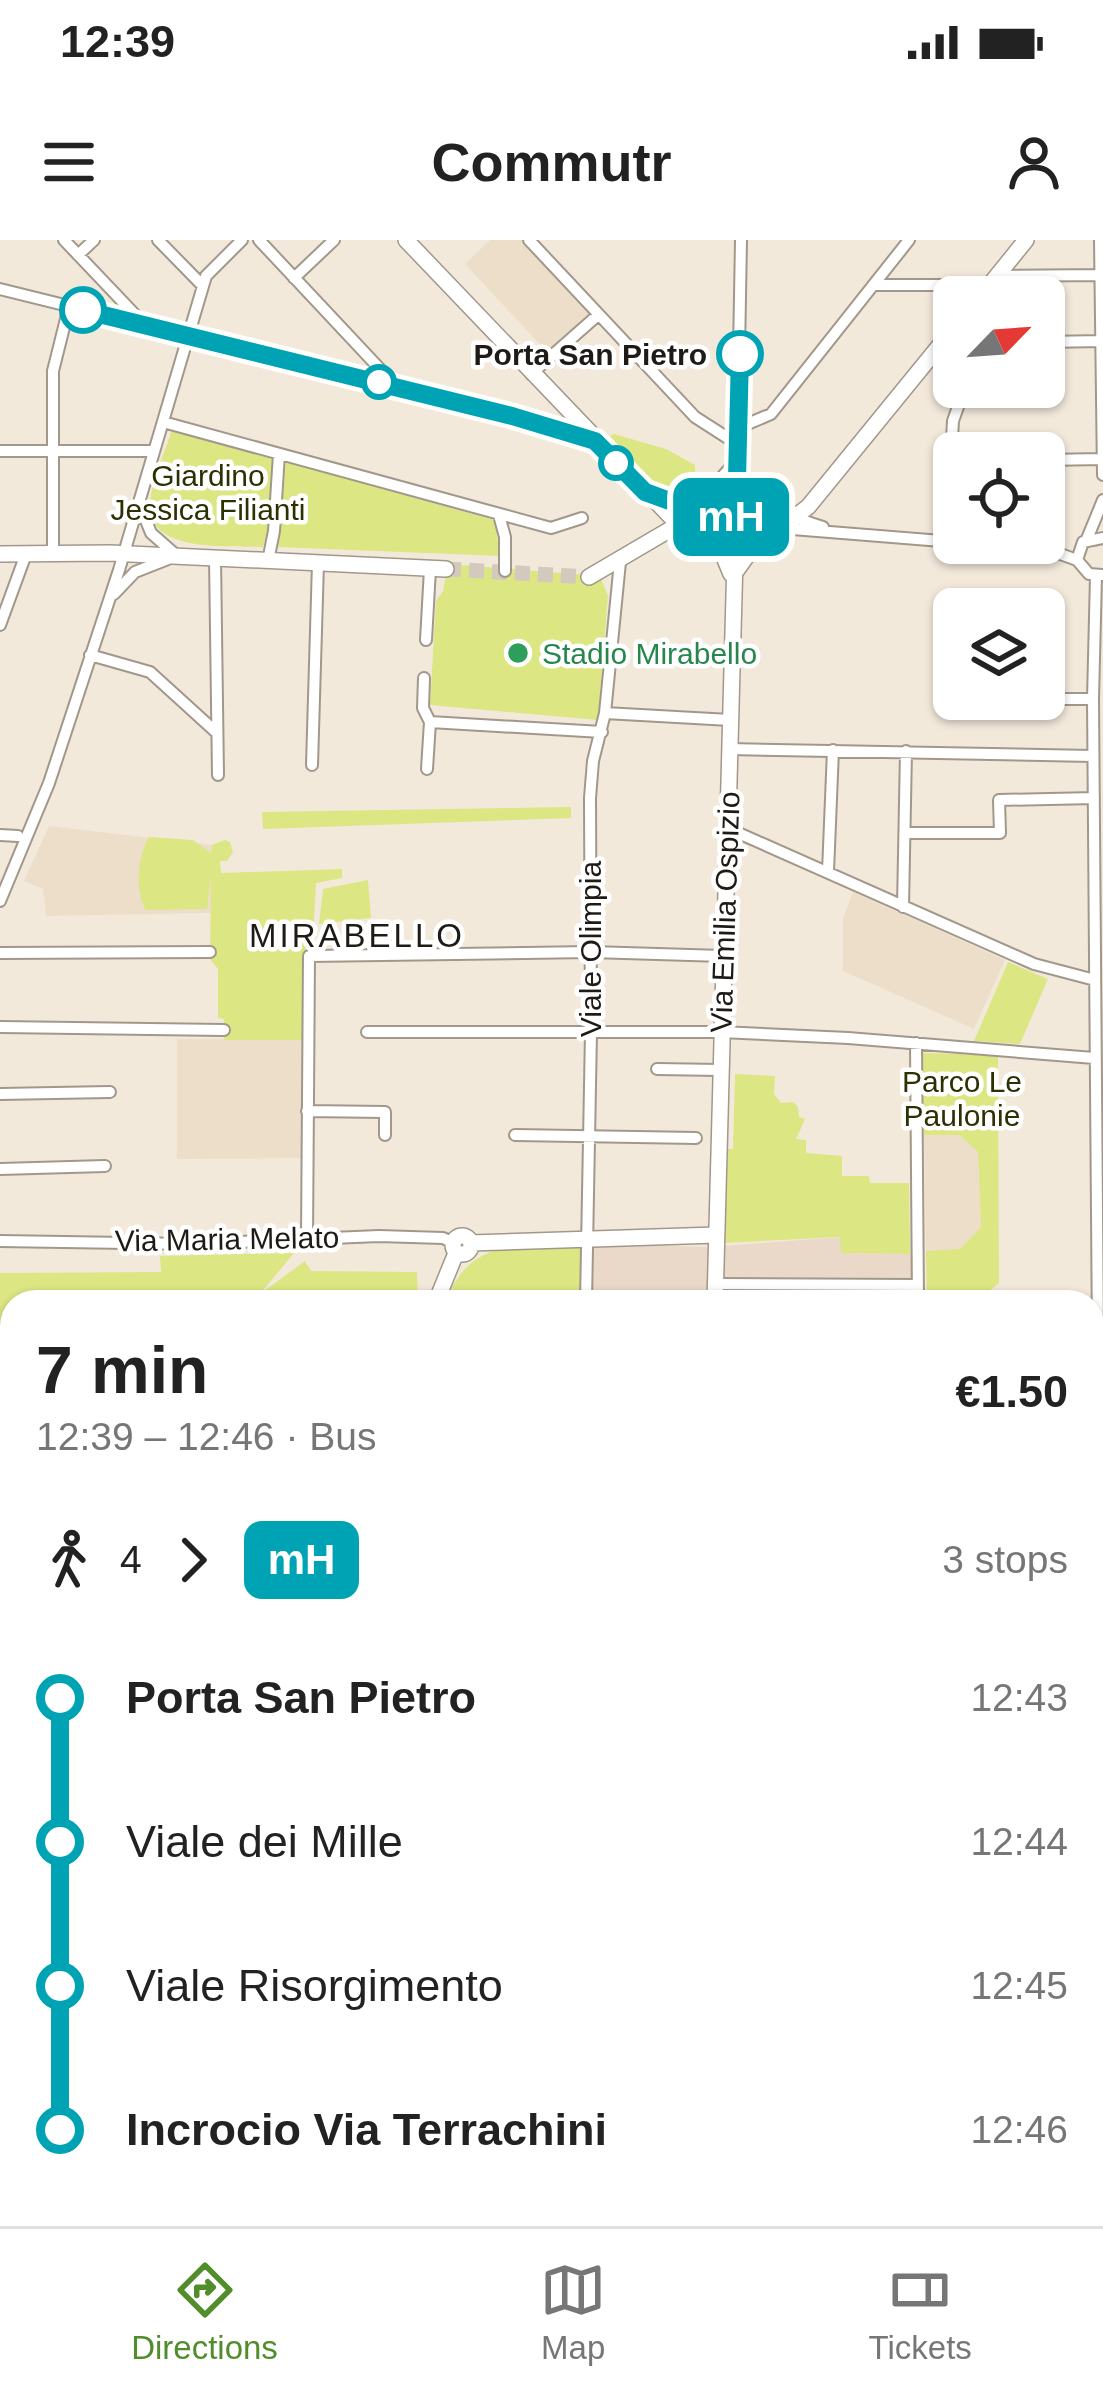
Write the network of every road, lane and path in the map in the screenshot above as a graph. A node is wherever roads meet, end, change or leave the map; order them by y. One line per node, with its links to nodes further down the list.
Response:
1 (64, 240): 13 (street)
2 (94, 240): 13 (street)
3 (158, 240): 19 (street)
4 (242, 240): 19 (street)
5 (259, 240): 16 (street)
6 (334, 240): 16 (street)
7 (406, 240): 29 (main road)
8 (529, 240): 23 (street)
9 (740, 240): 34 (street)
10 (909, 240): 18 (street)
11 (1026, 240): 15 (main road)
12 (1101, 248): 14 (street)
13 (78, 255): 24 (street)
14 (1102, 275): 17 (street); 26 (street)
15 (996, 276)
16 (294, 278): 30 (street)
17 (1065, 279)
18 (874, 285): 20 (street); 34 (street)
19 (203, 286): 25 (street)
20 (933, 286)
21 (0, 289): 22 (street)
22 (69, 307): 24 (street); 38 (street)
23 (598, 315): 29 (street); 36 (street)
24 (144, 325): 25 (street)
25 (190, 335): 30 (street); 32 (street)
26 (1103, 341): 27 (street); 41 (street)
27 (1065, 342)
28 (933, 354): 53 (main road)
29 (531, 374): 31 (main road)
30 (398, 388): 33 (street)
31 (571, 416): 33 (street); 35 (main road)
32 (163, 422): 39 (street); 40 (street)
33 (537, 422): 35 (street)
34 (738, 428): 36 (street)
35 (595, 441): 45 (main road)
36 (737, 444): 42 (street)
37 (0, 451): 38 (street)
38 (54, 451): 39 (street); 60 (street)
39 (154, 451): 46 (street)
40 (279, 454): 49 (street); 66 (street)
41 (1103, 459): 43 (street); 44 (street)
42 (737, 460): 48 (street); 51 (street); 53 (street)
43 (1065, 460)
44 (1103, 475)
45 (645, 492): 48 (main road); 52 (main road)
46 (139, 500): 61 (street); 62 (street)
47 (1103, 500): 56 (street)
48 (695, 506): 51 (main road); 52 (street)
49 (499, 515): 50 (street); 70 (street)
50 (582, 518)
51 (736, 521): 52 (main road); 53 (main road); 72 (main road, Via Emilia Ospizio)
52 (686, 524): 67 (main road); 72 (main road)
53 (782, 525): 55 (street); 72 (main road)
54 (1103, 538): 56 (street)
55 (933, 540)
56 (1084, 543): 57 (street); 65 (street)
57 (1065, 547)
58 (0, 554): 59 (main road)
59 (26, 554): 60 (main road); 76 (street)
60 (53, 554): 61 (main road)
61 (124, 554): 62 (main road); 75 (street)
62 (178, 556): 64 (main road); 75 (street)
63 (1065, 556): 65 (street)
64 (214, 558): 66 (main road); 85 (street)
65 (1078, 560): 73 (street)
66 (268, 561): 68 (main road)
67 (620, 562): 71 (main road); 74 (street, Viale Olimpia)
68 (318, 563): 69 (main road); 91 (street)
69 (438, 569): 77 (street)
70 (505, 572)
71 (595, 574): 74 (street)
72 (732, 577): 83 (main road, Via Emilia Ospizio)
73 (1098, 579): 81 (street)
74 (615, 598): 82 (street, Viale Olimpia)
75 (108, 601): 78 (street)
76 (0, 626)
77 (426, 640)
78 (89, 655): 85 (street); 100 (street)
79 (424, 678): 84 (street)
80 (1065, 699): 81 (street)
81 (1093, 699): 90 (street)
82 (605, 713): 83 (street); 86 (street, Viale Olimpia)
83 (730, 720): 87 (main road, Via Emilia Ospizio)
84 (430, 722): 86 (street); 92 (street)
85 (216, 732): 93 (street)
86 (602, 732): 103 (street, Viale Olimpia)
87 (729, 748): 88 (street); 95 (main road, Via Emilia Ospizio)
88 (833, 750): 89 (street); 99 (street)
89 (906, 751): 90 (street); 96 (street)
90 (1093, 756): 94 (street)
91 (312, 765)
92 (427, 769)
93 (218, 775)
94 (1094, 798): 96 (street); 106 (street)
95 (727, 828): 99 (street); 105 (main road, Via Emilia Ospizio)
96 (905, 833): 101 (street)
97 (0, 835): 98 (street)
98 (18, 836)
99 (828, 872): 101 (street)
100 (0, 901)
101 (903, 907): 106 (street)
102 (210, 952): 104 (street)
103 (591, 952): 105 (street); 110 (street, Viale Olimpia); 118 (street)
104 (0, 953)
105 (723, 956): 111 (main road, Via Emilia Ospizio)
106 (1095, 980): 113 (street)
107 (0, 1027): 108 (street)
108 (224, 1030)
109 (368, 1032): 110 (street)
110 (591, 1032): 111 (street); 121 (street, Viale Olimpia)
111 (722, 1032): 112 (street); 115 (main road, Via Emilia Ospizio)
112 (916, 1043): 113 (street); 130 (street)
113 (1094, 1058): 136 (street)
114 (657, 1070): 115 (street)
115 (720, 1070): 127 (main road, Via Emilia Ospizio)
116 (110, 1092): 117 (street)
117 (0, 1094)
118 (307, 1111): 119 (street); 126 (street)
119 (385, 1135)
120 (515, 1135): 121 (street)
121 (588, 1136): 122 (street); 125 (street, Viale Olimpia)
122 (696, 1138)
123 (105, 1166): 124 (street)
124 (0, 1169)
125 (586, 1238): 127 (main road, Via Maria Melato); 129 (main road, Via Maria Melato); 132 (street, Viale Olimpia)
126 (308, 1239): 128 (street, Via Maria Melato); 129 (street, Via Maria Melato)
127 (716, 1239): 133 (main road, Via Emilia Ospizio)
128 (0, 1241)
129 (460, 1246): 131 (main road)
130 (917, 1285): 134 (street); 135 (street)
131 (441, 1290)
132 (586, 1290)
133 (716, 1290)
134 (786, 1290)
135 (917, 1290)
136 (1097, 1290)

